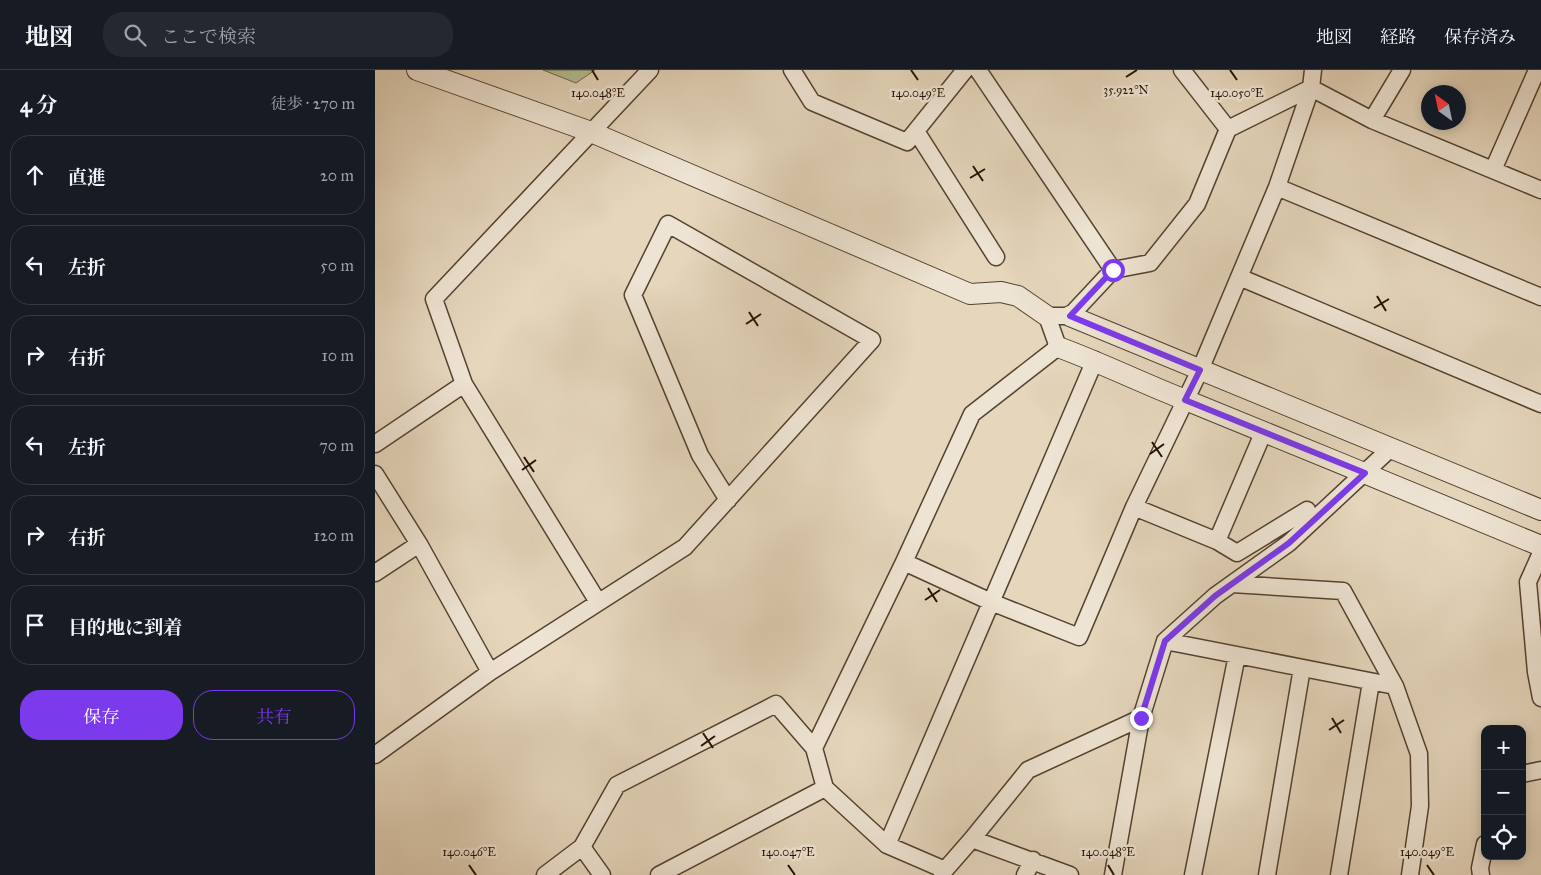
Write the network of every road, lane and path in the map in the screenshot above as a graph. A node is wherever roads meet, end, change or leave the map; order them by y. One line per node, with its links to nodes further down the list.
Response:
1 (417, 70): 14 (street)
2 (650, 70): 14 (street)
3 (792, 70): 13 (street)
4 (965, 70): 13 (street)
5 (978, 70): 19 (street)
6 (1182, 70): 12 (street)
7 (1313, 70): 10 (street)
8 (1402, 70): 11 (street)
9 (1537, 70): 15 (street)
10 (1311, 88): 11 (street); 12 (street); 16 (street)
11 (1372, 120): 15 (street)
12 (1228, 129): 19 (street)
13 (916, 131): 18 (street)
14 (591, 132): 22 (street); 27 (street)
15 (1493, 170): 17 (street)
16 (1277, 187): 20 (street); 21 (street)
17 (1541, 190)
18 (996, 257)
19 (1113, 270): 23 (street)
20 (1239, 277): 26 (street); 29 (street)
21 (1541, 297)
22 (1047, 316): 23 (street); 24 (street)
23 (1070, 316): 26 (street)
24 (1058, 347): 25 (street); 43 (street)
25 (1095, 360): 28 (street); 47 (street)
26 (1200, 370): 28 (street); 32 (street)
27 (464, 384): 31 (street); 46 (street)
28 (1185, 400): 30 (street); 36 (street)
29 (1541, 404)
30 (1264, 431): 33 (street); 39 (street)
31 (375, 444)
32 (1391, 448): 33 (street); 38 (street)
33 (1365, 473): 41 (street); 45 (street)
34 (375, 474): 40 (street)
35 (728, 500): 35 (street); 46 (street)
36 (1134, 507): 39 (street); 47 (street)
37 (1307, 510): 39 (street)
38 (1541, 510)
39 (1217, 541)
40 (419, 544): 44 (street); 51 (street)
41 (1541, 546)
42 (1541, 553): 52 (street)
43 (904, 562): 47 (street); 57 (street)
44 (375, 573)
45 (1232, 584): 48 (street); 54 (street)
46 (599, 602): 51 (street)
47 (991, 602): 63 (street)
48 (1165, 641): 49 (street); 56 (street)
49 (1237, 655): 50 (street); 73 (street)
50 (1302, 668): 53 (street); 74 (street)
51 (490, 672): 58 (street)
52 (1538, 673): 55 (street)
53 (1371, 682): 54 (street); 75 (street)
54 (1395, 686): 76 (street)
55 (1541, 698)
56 (1141, 718): 62 (street); 72 (street)
57 (814, 748): 61 (street); 64 (street)
58 (375, 755)
59 (1541, 770): 60 (street)
60 (1526, 773)
61 (825, 788): 63 (street); 70 (street)
62 (972, 839): 66 (street); 67 (street)
63 (887, 845): 67 (street)
64 (582, 847): 68 (street); 69 (street)
65 (1482, 860): 77 (street)
66 (1029, 868): 71 (street)
67 (943, 872)
68 (545, 875)
69 (602, 875)
70 (659, 875)
71 (1070, 875)
72 (1113, 875)
73 (1193, 875)
74 (1267, 875)
75 (1339, 875)
76 (1410, 875)
77 (1481, 875)

